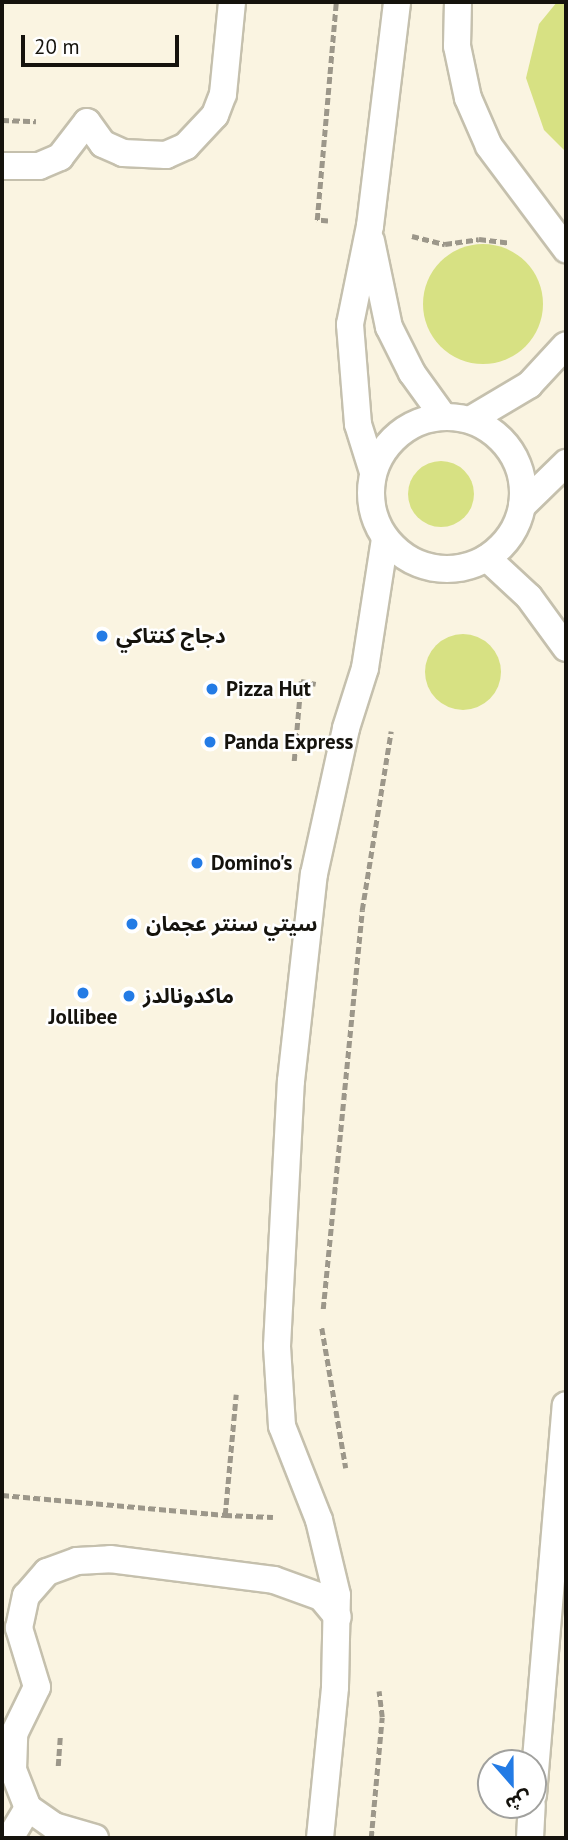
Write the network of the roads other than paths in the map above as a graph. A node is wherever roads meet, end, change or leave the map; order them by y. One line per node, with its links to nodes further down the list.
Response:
1 (232, 2): 4 (lane)
2 (397, 2): 5 (lane)
3 (458, 2): 6 (lane)
4 (2, 166)
5 (370, 226): 8 (lane); 11 (lane)
6 (566, 249)
7 (566, 345): 9 (lane)
8 (443, 416): 9 (lane); 11 (lane)
9 (470, 420): 12 (lane)
10 (566, 463): 12 (lane)
11 (373, 472): 13 (lane)
12 (522, 506): 14 (lane)
13 (385, 539): 14 (lane); 17 (lane)
14 (487, 558): 15 (lane)
15 (566, 649)
16 (566, 1405): 18 (lane)
17 (338, 1617): 19 (lane); 23 (lane)
18 (537, 1749)
19 (28, 1808): 21 (lane); 22 (lane)
20 (531, 1819): 24 (lane)
21 (10, 1838)
22 (95, 1838)
23 (320, 1838)
24 (530, 1838)

